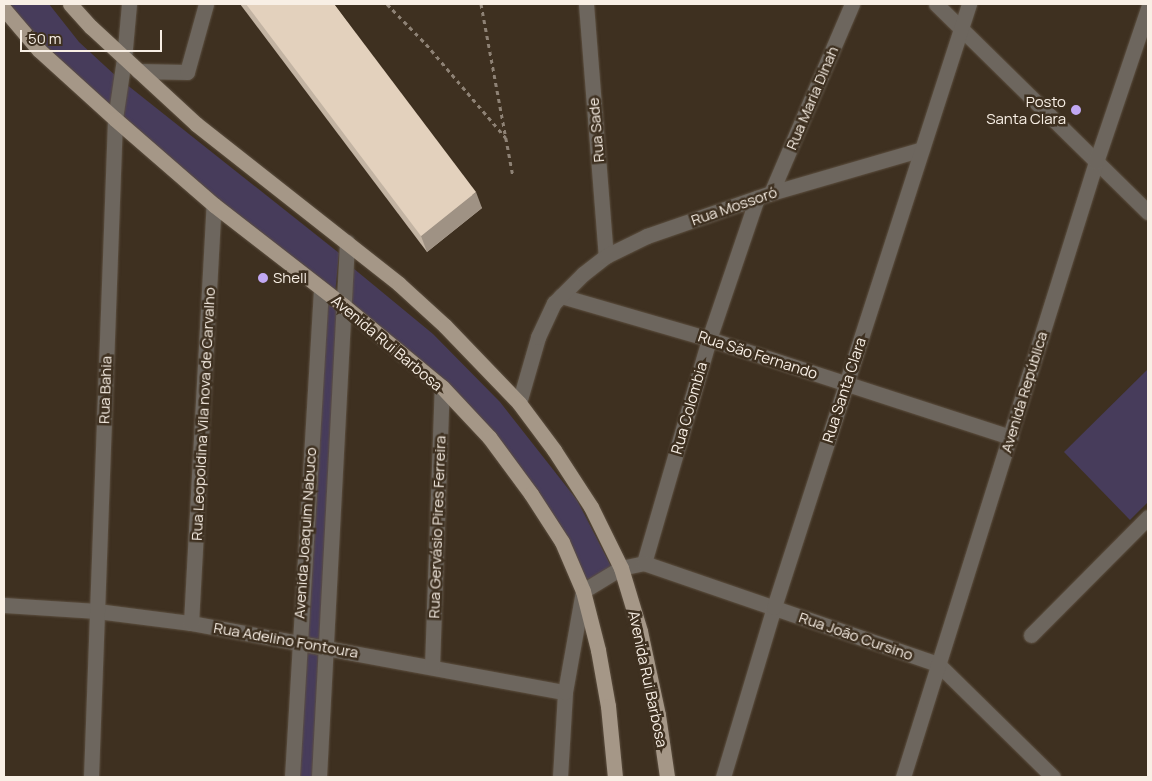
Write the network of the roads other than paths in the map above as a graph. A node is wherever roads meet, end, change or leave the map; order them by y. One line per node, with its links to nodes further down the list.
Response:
1 (70, 4): 11 (main road, Avenida Rui Barbosa)
2 (129, 4): 11 (street, Rua Bahia)
3 (206, 4): 12 (street)
4 (586, 4): 20 (street, Rua Sade)
5 (852, 4): 16 (street, Rua Maria Dinah)
6 (936, 4): 10 (street)
7 (970, 4): 10 (street, Rua Santa Clara)
8 (1148, 8): 15 (street, Avenida República)
9 (4, 9): 13 (main road, Avenida Rui Barbosa)
10 (962, 30): 14 (street, Rua Santa Clara); 15 (street)
11 (124, 59): 12 (main road, Avenida Rui Barbosa); 13 (street, Rua Bahia)
12 (138, 71): 19 (main road, Avenida Rui Barbosa)
13 (115, 119): 17 (main road, Avenida Rui Barbosa); 35 (street, Rua Bahia)
14 (922, 149): 16 (street, Rua Mossoró); 25 (street, Rua Santa Clara)
15 (1096, 162): 18 (street); 28 (street, Avenida República)
16 (764, 195): 20 (street, Rua Mossoró); 24 (street, Rua Colombia)
17 (214, 204): 21 (main road, Avenida Rui Barbosa); 36 (street, Rua Leopoldina Vila nova de Carvalho)
18 (1148, 212)
19 (346, 242): 23 (street, Avenida Joaquim Nabuco); 27 (main road, Avenida Rui Barbosa)
20 (606, 256): 22 (street, Rua Mossoró)
21 (321, 289): 23 (main road, Avenida Rui Barbosa); 38 (street, Avenida Joaquim Nabuco)
22 (561, 296): 24 (street, Rua São Fernando); 27 (street, Rua Mossoró)
23 (344, 306): 26 (main road, Avenida Rui Barbosa); 39 (street, Avenida Joaquim Nabuco)
24 (709, 339): 25 (street, Rua São Fernando); 30 (street, Rua Colombia)
25 (846, 384): 28 (street, Rua São Fernando); 34 (street, Rua Santa Clara)
26 (442, 387): 32 (main road, Avenida Rui Barbosa); 41 (street, Rua Gervásio Pires Ferreira)
27 (519, 403): 31 (main road, Avenida Rui Barbosa)
28 (1010, 438): 40 (street, Avenida República)
29 (1148, 517): 37 (street)
30 (644, 563): 31 (street); 34 (street, Rua João Cursino)
31 (621, 568): 32 (street); 48 (main road, Avenida Rui Barbosa)
32 (583, 591): 42 (street); 47 (main road, Avenida Rui Barbosa)
33 (4, 605): 35 (street, Rua Adelino Fontoura)
34 (774, 607): 40 (street, Rua João Cursino); 49 (street, Rua Santa Clara)
35 (97, 611): 36 (street, Rua Adelino Fontoura); 43 (street, Rua Bahia)
36 (191, 623): 38 (street, Rua Adelino Fontoura)
37 (1031, 635)
38 (298, 641): 39 (street, Rua Adelino Fontoura); 44 (street, Avenida Joaquim Nabuco)
39 (324, 646): 41 (street, Rua Adelino Fontoura); 45 (street, Avenida Joaquim Nabuco)
40 (938, 664): 50 (street, Avenida República); 51 (street, Rua João Cursino)
41 (432, 667): 42 (street, Rua Adelino Fontoura)
42 (565, 692): 46 (street)
43 (91, 777)
44 (292, 777)
45 (319, 777)
46 (560, 777)
47 (615, 777)
48 (668, 777)
49 (723, 777)
50 (904, 777)
51 (1054, 777)

